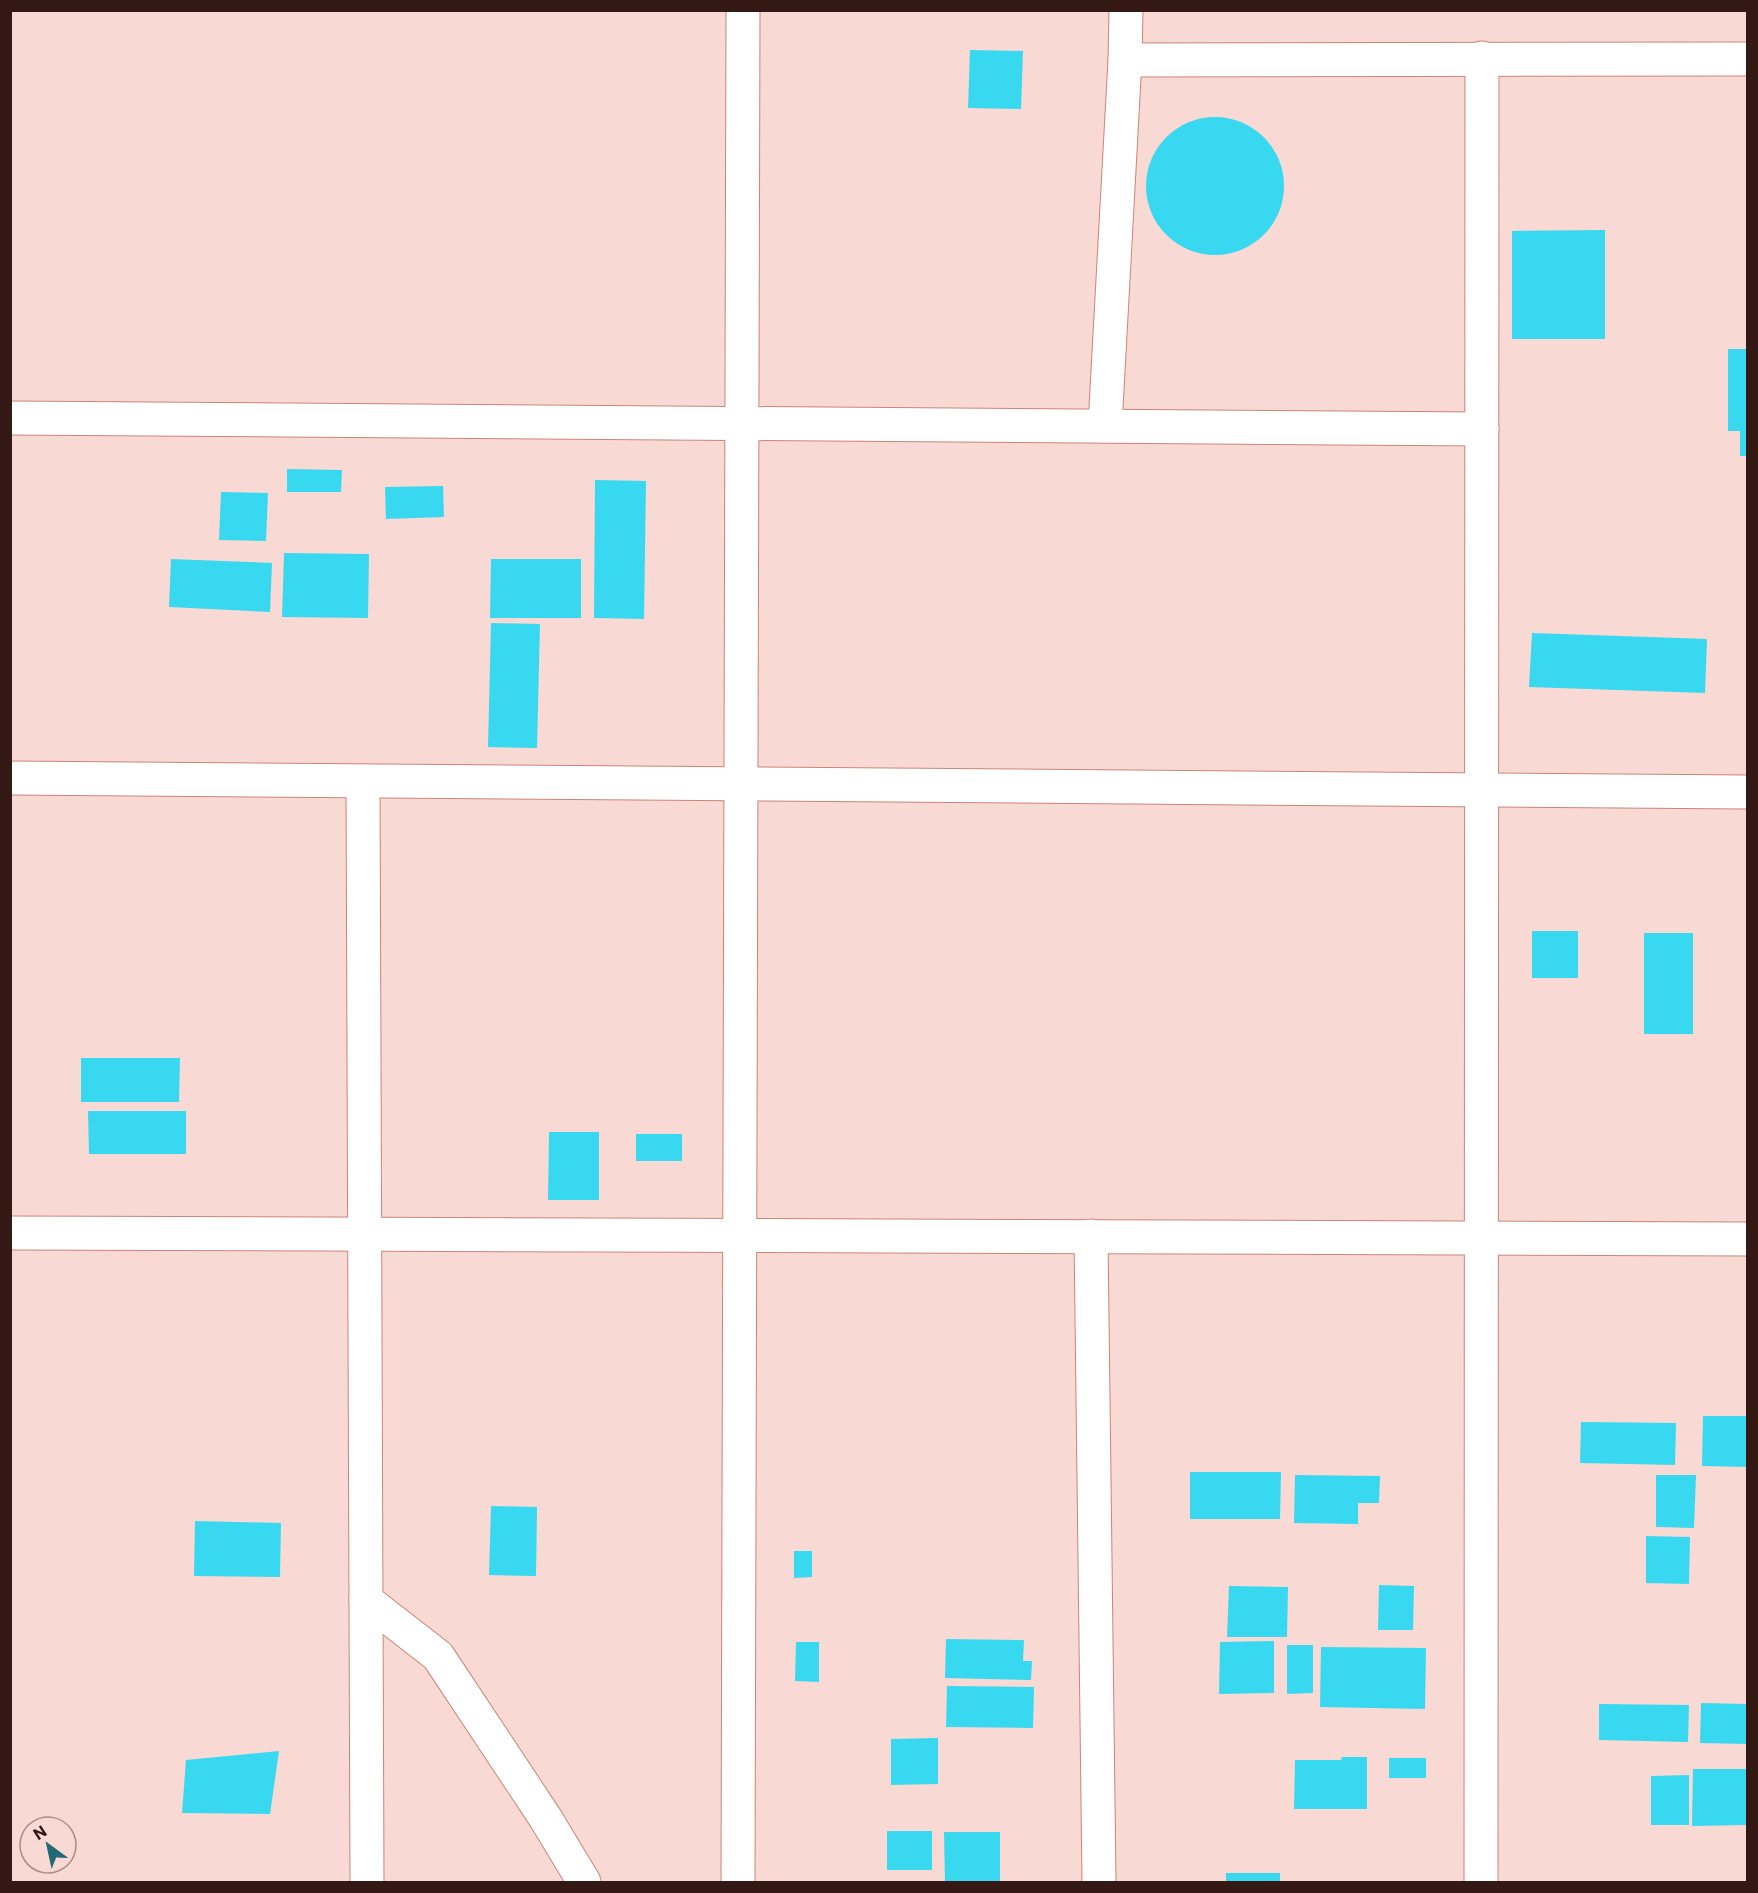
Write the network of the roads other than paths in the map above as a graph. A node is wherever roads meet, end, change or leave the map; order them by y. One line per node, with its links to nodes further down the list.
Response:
1 (743, 10): 7 (street)
2 (1126, 10): 5 (street)
3 (1482, 58): 4 (street); 5 (street); 9 (street)
4 (1748, 59)
5 (1125, 60): 8 (street)
6 (10, 418): 7 (street)
7 (742, 424): 8 (street); 12 (street)
8 (1105, 426): 9 (street)
9 (1482, 429): 13 (street)
10 (10, 778): 11 (street)
11 (363, 781): 12 (street); 16 (street)
12 (741, 784): 13 (street); 17 (street)
13 (1482, 790): 14 (street); 19 (street)
14 (1748, 792)
15 (10, 1233): 16 (street)
16 (365, 1234): 17 (street); 21 (street)
17 (740, 1235): 18 (street); 24 (street)
18 (1091, 1236): 19 (street); 25 (street)
19 (1481, 1238): 20 (street); 26 (street)
20 (1748, 1239)
21 (366, 1600): 22 (street); 23 (street)
22 (368, 1882)
23 (584, 1882)
24 (738, 1882)
25 (1099, 1882)
26 (1481, 1882)

